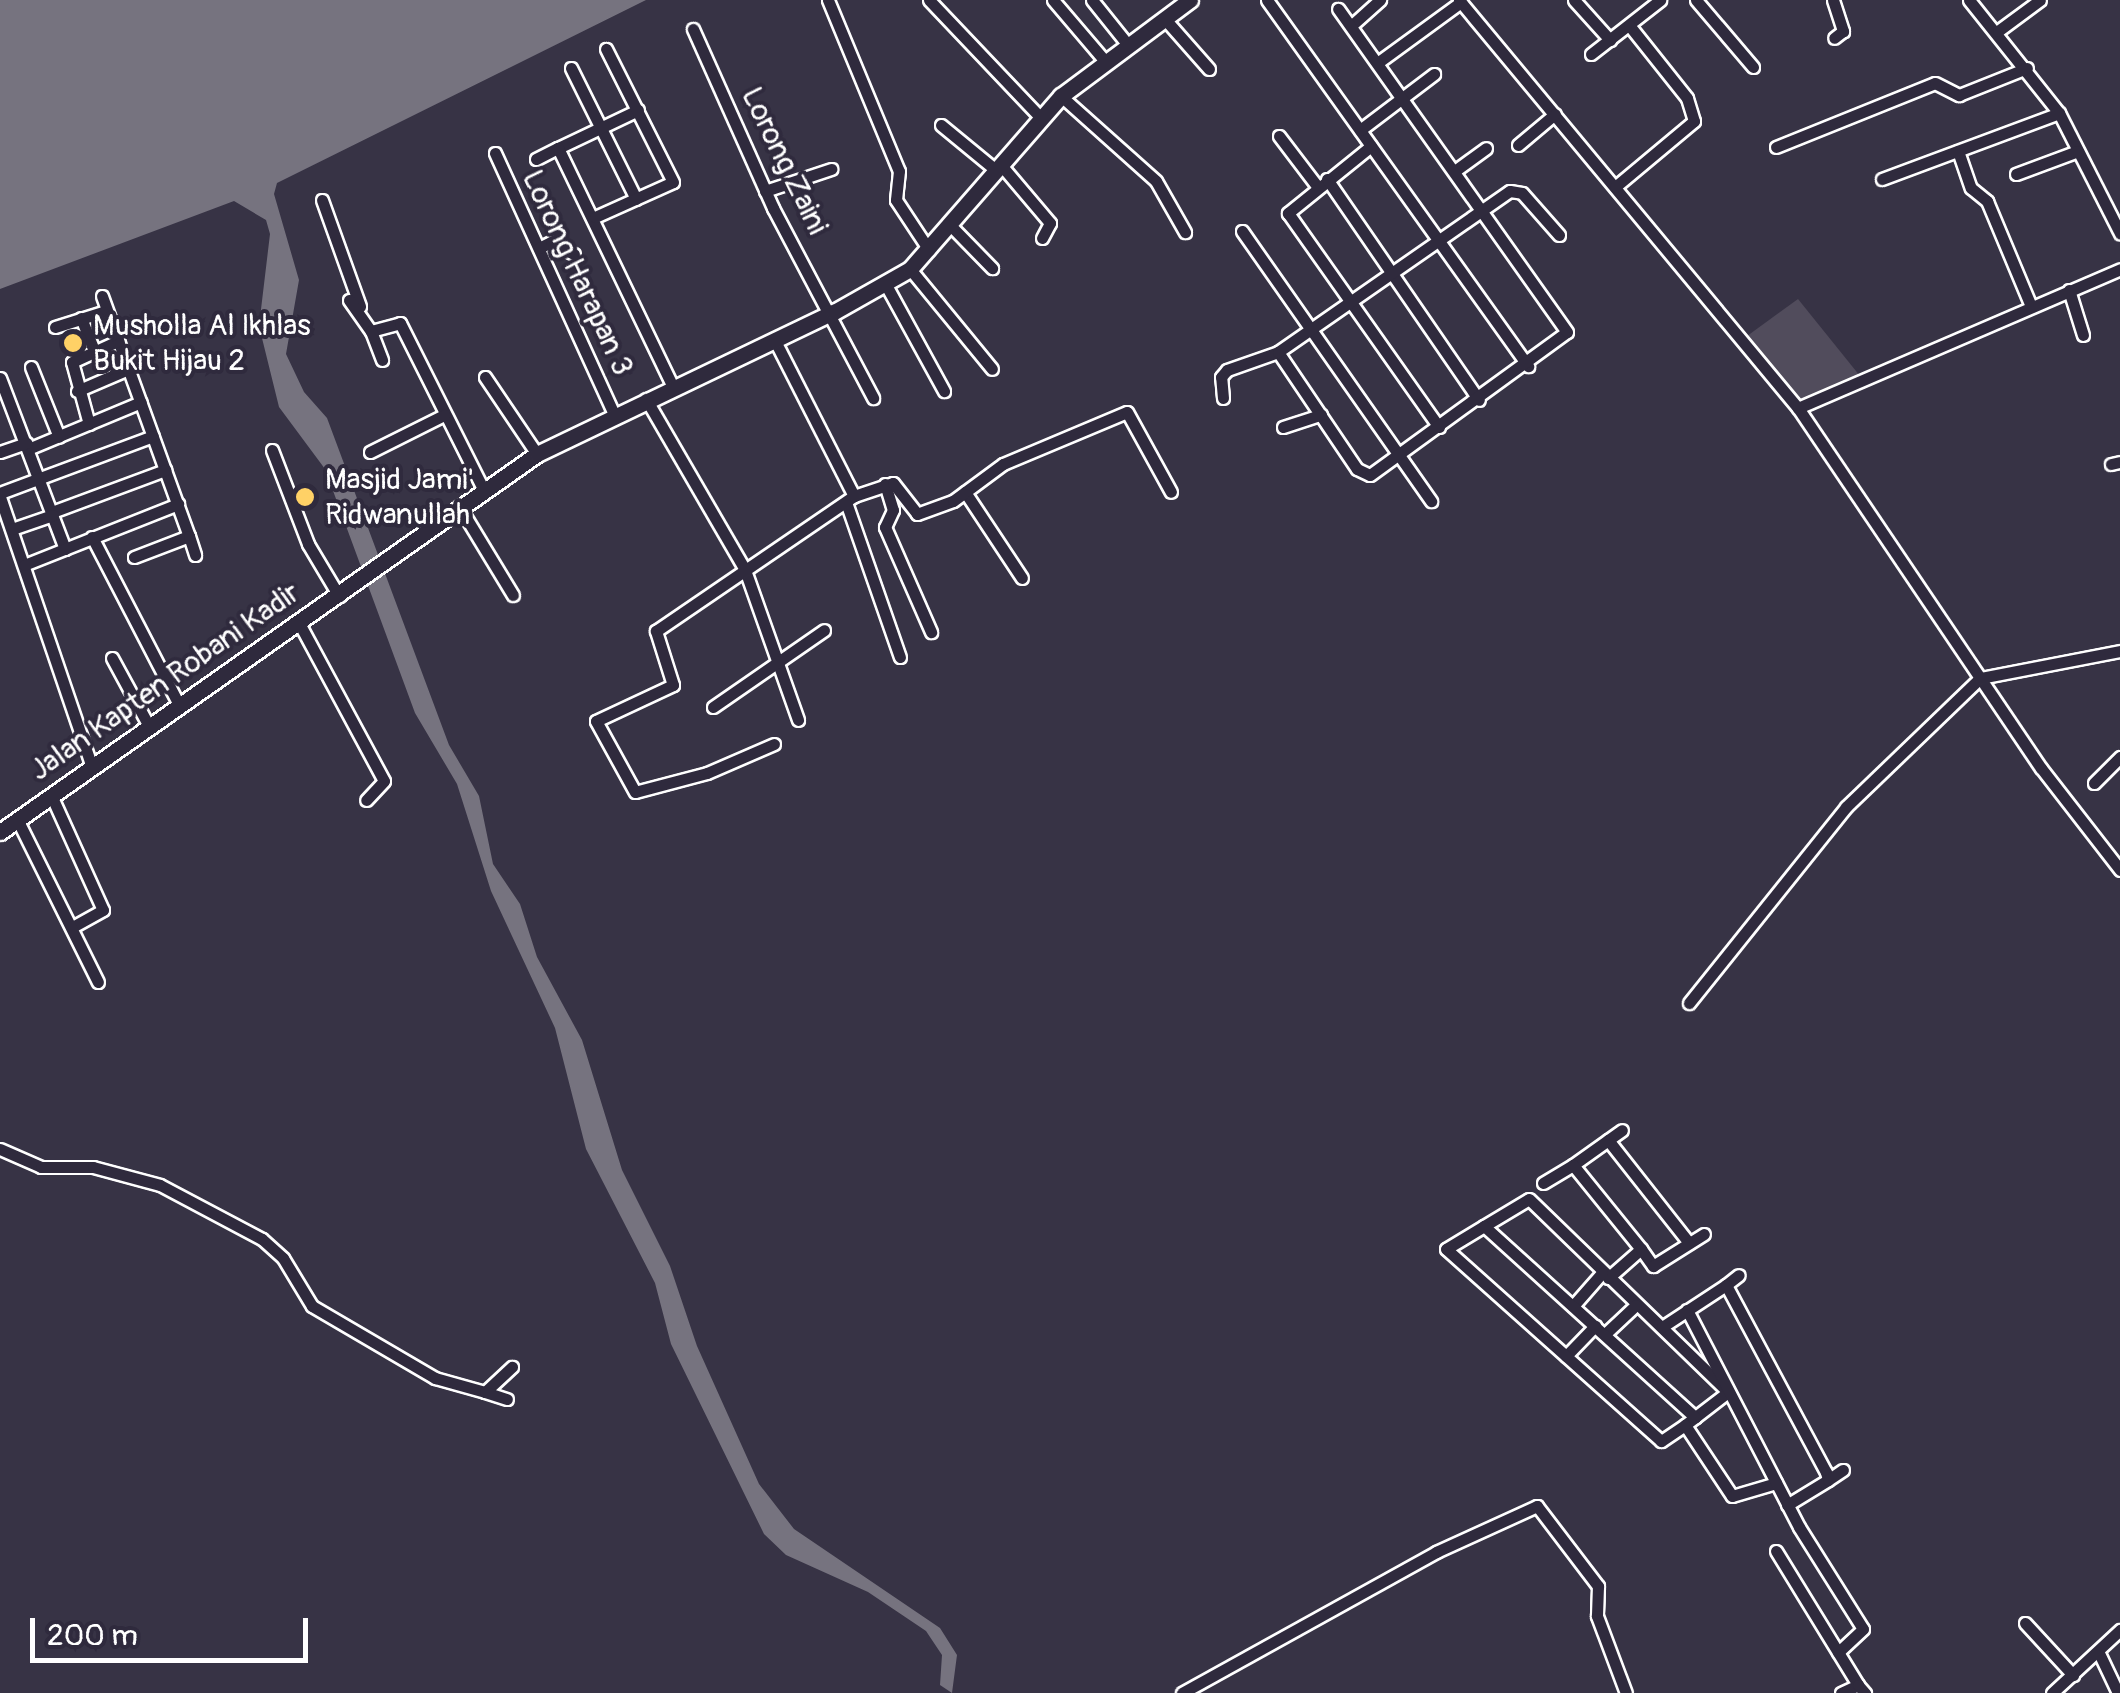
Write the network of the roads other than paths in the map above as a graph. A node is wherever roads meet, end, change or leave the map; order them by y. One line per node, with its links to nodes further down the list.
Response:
1 (828, 0): 72 (street)
2 (929, 0): 38 (street)
3 (1053, 0): 26 (street)
4 (1092, 0): 23 (street)
5 (1267, 0): 41 (street)
6 (1380, 0): 18 (street)
7 (1574, 0): 22 (street)
8 (1660, 0): 17 (street)
9 (1696, 0): 28 (street)
10 (1833, 0): 21 (street)
11 (1969, 0): 20 (street)
12 (2040, 0): 20 (street)
13 (1185, 1): 16 (main road, Jalan Kapten Robani Kadir)
14 (1460, 1): 27 (street); 36 (street)
15 (1338, 9): 18 (street)
16 (1164, 18): 23 (main road, Jalan Kapten Robani Kadir); 31 (street)
17 (1629, 24): 22 (street); 58 (street)
18 (1352, 25): 27 (street)
19 (693, 29): 59 (street, Lorong Zaini)
20 (1998, 31): 30 (street)
21 (1834, 38)
22 (1610, 40): 25 (street)
23 (1128, 46): 26 (main road, Jalan Kapten Robani Kadir)
24 (606, 49): 35 (street)
25 (1592, 54)
26 (1105, 61): 33 (main road, Jalan Kapten Robani Kadir)
27 (1380, 61): 34 (street)
28 (1753, 66)
29 (571, 68): 40 (street)
30 (2027, 68): 37 (street); 47 (street)
31 (1208, 69)
32 (1434, 74): 34 (street)
33 (1061, 96): 38 (main road, Jalan Kapten Robani Kadir); 66 (street)
34 (1404, 96): 41 (street); 54 (street)
35 (638, 110): 40 (street); 60 (street)
36 (1554, 114): 43 (street); 58 (street)
37 (2059, 114): 48 (street); 49 (street)
38 (1041, 118): 53 (main road, Jalan Kapten Robani Kadir)
39 (941, 125): 53 (street)
40 (600, 128): 45 (street); 60 (street)
41 (1360, 130): 44 (street)
42 (1279, 136): 57 (street)
43 (1518, 145)
44 (1372, 146): 57 (street); 70 (street)
45 (558, 148): 51 (street); 63 (street)
46 (1486, 148): 54 (street)
47 (1776, 148)
48 (1958, 151): 56 (street); 83 (street)
49 (2078, 151): 55 (street); 67 (street)
50 (495, 153): 71 (street, Lorong Harapan 3)
51 (536, 159)
52 (831, 168): 59 (street)
53 (999, 168): 64 (main road, Jalan Kapten Robani Kadir); 69 (street)
54 (1456, 170): 62 (street)
55 (2016, 174)
56 (1882, 179)
57 (1322, 183): 77 (street); 82 (street)
58 (1615, 188): 111 (street)
59 (766, 192): 86 (street, Lorong Zaini)
60 (636, 199): 63 (street)
61 (322, 200): 84 (street)
62 (1485, 209): 68 (street); 70 (street); 98 (street)
63 (595, 217): 103 (street)
64 (951, 226): 72 (main road, Jalan Kapten Robani Kadir); 74 (street)
65 (1242, 231): 88 (street)
66 (1186, 232)
67 (2120, 233)
68 (1559, 235)
69 (1042, 238)
70 (1440, 241): 77 (street); 98 (street)
71 (539, 248): 73 (street); 112 (street, Lorong Harapan 3)
72 (929, 250): 75 (main road, Jalan Kapten Robani Kadir)
73 (574, 254)
74 (992, 268)
75 (910, 269): 78 (main road, Jalan Kapten Robani Kadir); 99 (street)
76 (2120, 269): 79 (street)
77 (1393, 273): 82 (street); 109 (street)
78 (886, 285): 86 (main road, Jalan Kapten Robani Kadir); 105 (street)
79 (2069, 290): 83 (street); 91 (street)
80 (102, 296): 92 (street)
81 (348, 300): 84 (street)
82 (1350, 302): 88 (street); 117 (street)
83 (2030, 304): 111 (street)
84 (362, 310): 90 (street)
85 (103, 312): 87 (street)
86 (834, 312): 93 (main road, Jalan Kapten Robani Kadir); 106 (street, Lorong Zaini)
87 (82, 318): 89 (street); 94 (street)
88 (1314, 327): 95 (street); 124 (street)
89 (55, 328)
90 (371, 331): 96 (street); 113 (street)
91 (2082, 336)
92 (118, 341): 94 (street); 100 (street)
93 (775, 342): 103 (main road, Jalan Kapten Robani Kadir); 133 (street)
94 (94, 350): 104 (street)
95 (1278, 352): 107 (street); 114 (street)
96 (382, 360)
97 (30, 366): 119 (street)
98 (1528, 366): 109 (street)
99 (992, 369)
100 (128, 370): 104 (street); 110 (street)
101 (485, 377): 125 (street)
102 (0, 378): 120 (street)
103 (673, 387): 108 (main road, Jalan Kapten Robani Kadir)
104 (77, 391): 115 (street)
105 (944, 392)
106 (873, 398)
107 (1223, 398)
108 (646, 399): 112 (main road, Jalan Kapten Robani Kadir); 145 (street)
109 (1479, 400): 117 (street)
110 (141, 402): 115 (street); 118 (street)
111 (1798, 408): 156 (street)
112 (614, 414): 125 (main road, Jalan Kapten Robani Kadir)
113 (444, 415): 123 (street); 129 (street)
114 (1321, 415): 116 (street); 124 (street)
115 (90, 424): 119 (street)
116 (1284, 427)
117 (1439, 427): 124 (street)
118 (153, 436): 126 (street); 127 (street)
119 (59, 437): 120 (street)
120 (27, 446): 122 (street); 127 (street)
121 (272, 450): 148 (street)
122 (0, 452)
123 (370, 452)
124 (1400, 453): 134 (street)
125 (537, 454): 129 (main road, Jalan Kapten Robani Kadir)
126 (165, 470): 135 (street); 137 (street)
127 (40, 479): 132 (street); 137 (street)
128 (885, 484): 130 (street); 133 (street); 151 (street)
129 (484, 489): 136 (main road, Jalan Kapten Robani Kadir)
130 (965, 492): 131 (street); 146 (street)
131 (1172, 492)
132 (0, 495): 138 (street)
133 (850, 501): 145 (street); 153 (street)
134 (1432, 501)
135 (178, 504): 139 (street); 140 (street)
136 (458, 506): 147 (street); 148 (main road, Jalan Kapten Robani Kadir)
137 (52, 514): 138 (street); 141 (street)
138 (12, 530): 144 (street)
139 (92, 536): 141 (street); 157 (street)
140 (189, 536): 142 (street); 143 (street)
141 (65, 549): 144 (street)
142 (195, 556)
143 (134, 557)
144 (24, 565): 163 (street)
145 (746, 570): 155 (street); 161 (street)
146 (1022, 578)
147 (513, 595)
148 (339, 596): 149 (main road, Jalan Kapten Robani Kadir)
149 (299, 623): 157 (main road, Jalan Kapten Robani Kadir); 166 (street)
150 (824, 630): 155 (street)
151 (931, 632)
152 (2120, 651): 156 (street)
153 (900, 657)
154 (112, 658): 160 (street)
155 (773, 662): 158 (street); 159 (street)
156 (1980, 678): 169 (street); 172 (street)
157 (180, 706): 160 (main road, Jalan Kapten Robani Kadir)
158 (713, 707)
159 (798, 720)
160 (150, 728): 163 (main road, Jalan Kapten Robani Kadir)
161 (774, 744)
162 (2120, 757): 164 (street)
163 (92, 768): 165 (main road, Jalan Kapten Robani Kadir)
164 (2094, 783)
165 (51, 795): 167 (main road, Jalan Kapten Robani Kadir); 170 (street)
166 (366, 800)
167 (17, 819): 168 (main road, Jalan Kapten Robani Kadir); 170 (street)
168 (0, 832)
169 (2120, 870)
170 (72, 927): 171 (street)
171 (98, 982)
172 (1688, 1003)
173 (1622, 1130): 174 (street)
174 (1608, 1140): 176 (street); 180 (street)
175 (0, 1149): 192 (street)
176 (1573, 1165): 177 (street); 181 (street)
177 (1543, 1184)
178 (1484, 1226): 182 (street); 186 (street); 190 (street)
179 (1704, 1234): 180 (street)
180 (1689, 1243): 181 (street)
181 (1641, 1249): 182 (street)
182 (1605, 1276): 185 (street); 186 (street)
183 (1739, 1276): 184 (street)
184 (1726, 1285): 187 (street); 197 (street)
185 (1636, 1305): 188 (street); 189 (street)
186 (1573, 1306): 189 (street)
187 (1686, 1310): 188 (street); 193 (street)
188 (1662, 1328): 193 (street)
189 (1600, 1330): 190 (street); 195 (street)
190 (1566, 1356): 195 (street)
191 (512, 1367): 192 (street)
192 (485, 1392): 194 (street)
193 (1728, 1392): 195 (street); 198 (street)
194 (507, 1398)
195 (1690, 1421): 198 (street)
196 (1843, 1470): 197 (street)
197 (1828, 1480): 199 (street)
198 (1776, 1484): 199 (street)
199 (1787, 1506): 203 (street)
200 (1776, 1550): 203 (street)
201 (2025, 1622): 205 (street)
202 (2120, 1630): 204 (street)
203 (1838, 1652): 206 (street)
204 (2099, 1652): 205 (street); 211 (street)
205 (2073, 1675): 210 (street)
206 (1862, 1689): 209 (street)
207 (1182, 1693): 208 (street)
208 (1626, 1693)
209 (1841, 1693)
210 (2052, 1693)
211 (2118, 1693)

